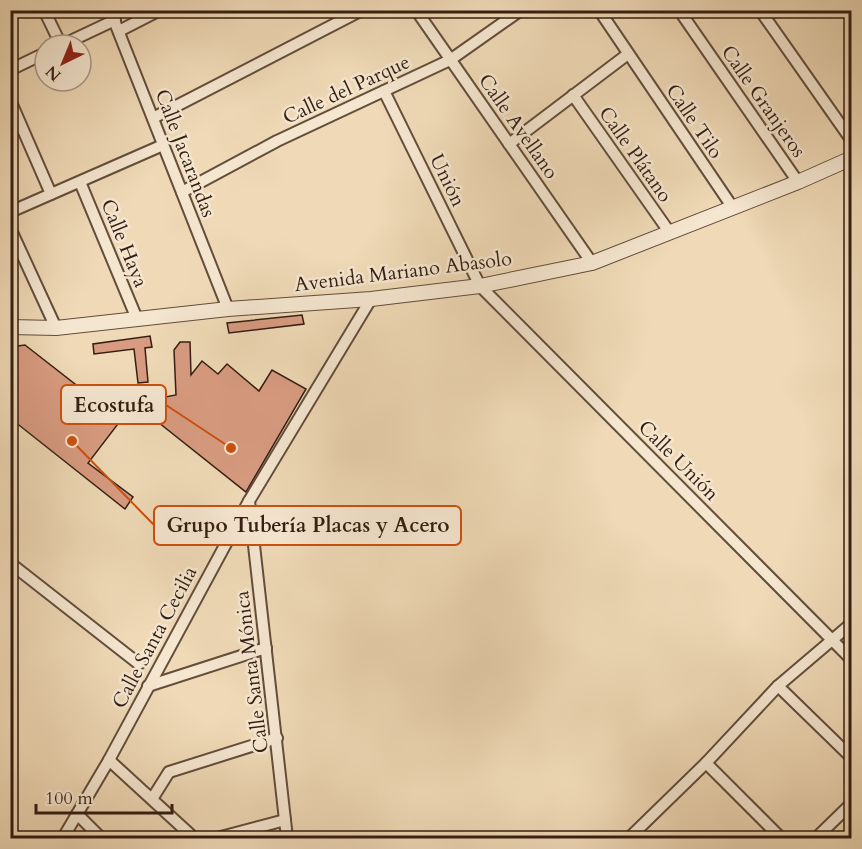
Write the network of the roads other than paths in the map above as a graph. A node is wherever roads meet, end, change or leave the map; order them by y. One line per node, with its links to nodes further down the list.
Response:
1 (44, 10): 11 (street)
2 (160, 10): 10 (street)
3 (362, 10): 20 (street)
4 (416, 10): 15 (street, Calle Avellano)
5 (521, 10): 15 (street, Calle del Parque)
6 (599, 10): 13 (street, Calle Tilo)
7 (679, 10): 26 (street, Calle Granjeros)
8 (760, 10): 21 (street)
9 (112, 15): 10 (street, Calle Jacarandas); 12 (street)
10 (119, 31): 20 (street, Calle Jacarandas)
11 (56, 33)
12 (82, 33)
13 (627, 54): 18 (street); 29 (street, Calle Tilo)
14 (33, 59): 16 (street)
15 (450, 60): 17 (street, Calle del Parque); 22 (street, Calle Avellano)
16 (10, 70)
17 (384, 91): 27 (street, Calle del Parque); 34 (street, Unión)
18 (573, 95): 22 (street); 32 (street, Calle Plátano)
19 (10, 99): 28 (street)
20 (153, 118): 23 (street, Calle Jacarandas)
21 (852, 141)
22 (509, 144): 33 (street, Calle Avellano)
23 (163, 145): 25 (street); 27 (street, Calle Jacarandas)
24 (852, 158): 26 (street, Avenida Mariano Abasolo)
25 (80, 182): 28 (street); 37 (street, Calle Haya)
26 (798, 182): 29 (street, Avenida Mariano Abasolo)
27 (182, 192): 36 (street, Calle Jacarandas)
28 (51, 194): 30 (street)
29 (733, 208): 32 (street, Avenida Mariano Abasolo)
30 (10, 212)
31 (10, 228): 39 (street)
32 (670, 233): 33 (street, Avenida Mariano Abasolo)
33 (592, 262): 34 (street, Avenida Mariano Abasolo)
34 (480, 286): 35 (street, Avenida Mariano Abasolo); 43 (street, Calle Unión)
35 (371, 299): 36 (street, Avenida Mariano Abasolo); 40 (street, Calle Santa Cecilia)
36 (228, 309): 37 (street, Avenida Mariano Abasolo)
37 (137, 319): 39 (street, Avenida Mariano Abasolo)
38 (10, 327): 39 (street, Avenida Mariano Abasolo)
39 (56, 328)
40 (249, 501): 44 (street, Calle Santa Mónica); 47 (street, Calle Santa Cecilia)
41 (10, 563): 46 (street)
42 (852, 623): 43 (street)
43 (832, 640): 45 (street, Calle Unión); 48 (street)
44 (266, 648): 47 (street); 49 (street, Calle Santa Mónica)
45 (852, 660)
46 (139, 664)
47 (148, 686): 51 (street, Calle Santa Cecilia)
48 (778, 686): 50 (street); 52 (street)
49 (277, 738): 53 (street); 56 (street, Calle Santa Mónica)
50 (852, 758)
51 (109, 760): 53 (street); 55 (street, Calle Santa Cecilia)
52 (706, 763): 62 (street); 63 (street)
53 (152, 799): 59 (street)
54 (852, 803): 64 (street)
55 (76, 814): 57 (street, Calle Santa Cecilia); 58 (street)
56 (285, 820): 60 (street); 61 (street, Calle Santa Mónica)
57 (63, 838)
58 (101, 838)
59 (194, 838)
60 (217, 838)
61 (287, 838)
62 (629, 838)
63 (781, 838)
64 (816, 838)

